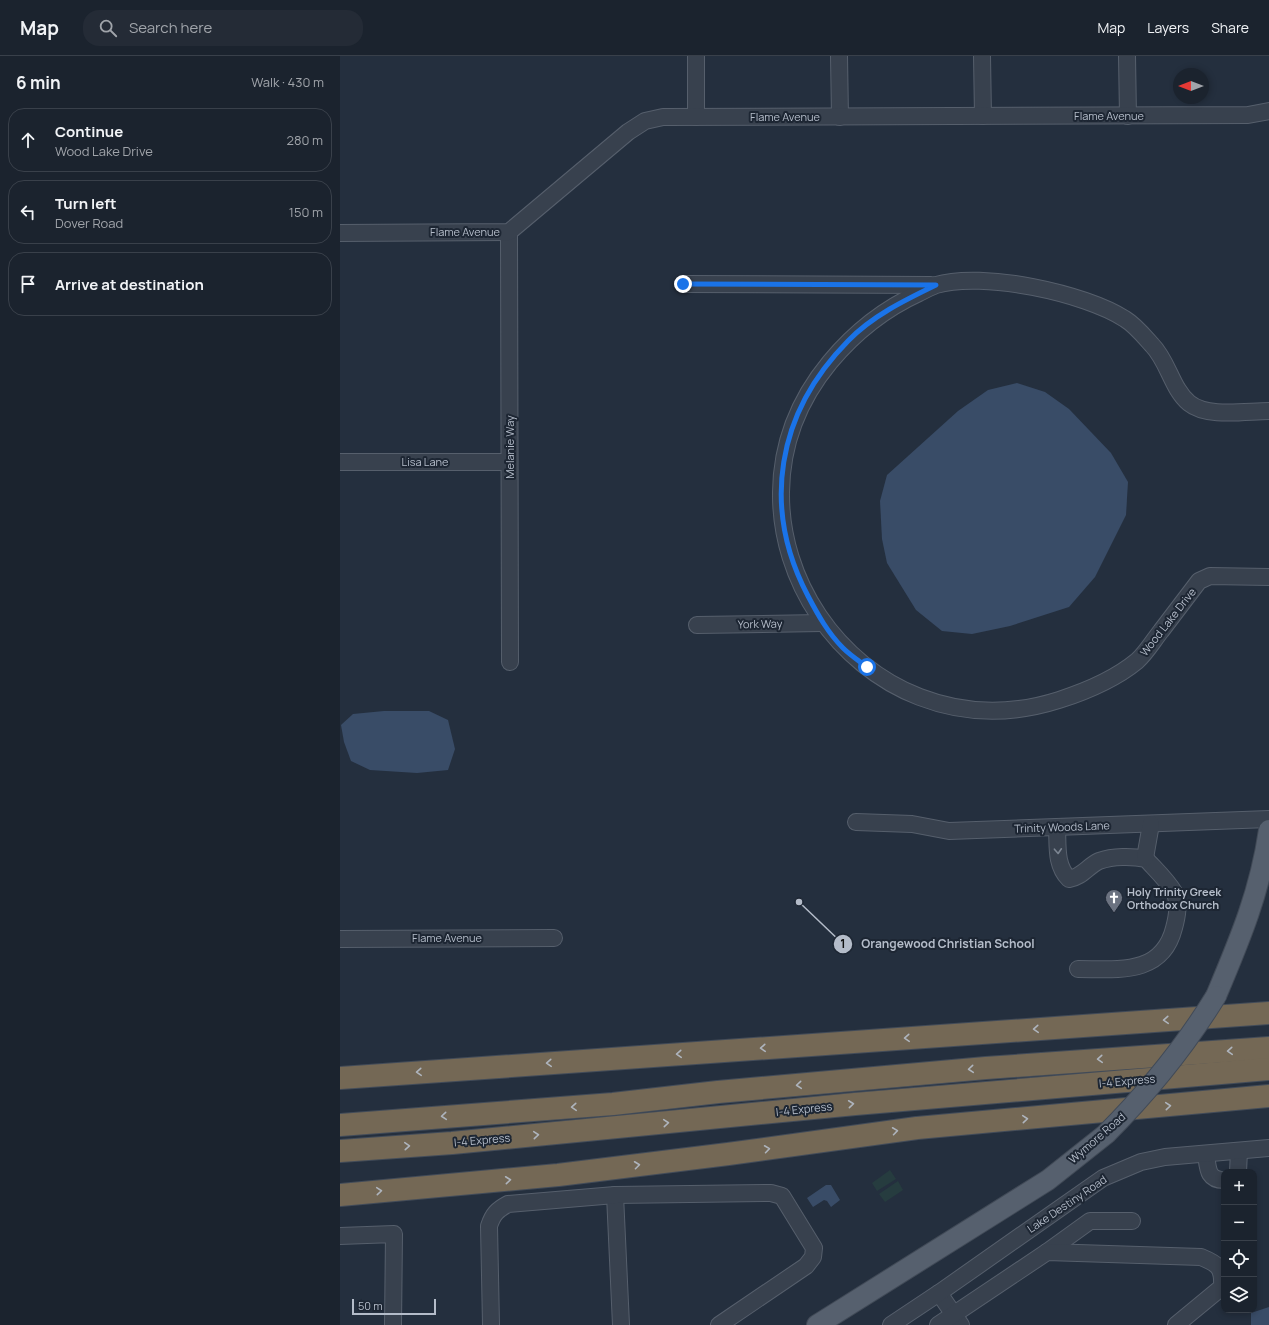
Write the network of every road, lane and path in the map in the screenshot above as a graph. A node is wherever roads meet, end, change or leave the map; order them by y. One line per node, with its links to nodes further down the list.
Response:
1 (696, 56): 8 (street)
2 (839, 56): 9 (street)
3 (982, 56): 6 (street)
4 (1127, 56): 7 (street)
5 (1269, 111): 7 (street, Flame Avenue)
6 (983, 116): 7 (street, Flame Avenue); 9 (street, Flame Avenue)
7 (1128, 116)
8 (696, 117): 9 (street, Flame Avenue); 10 (street, Flame Avenue)
9 (840, 117)
10 (510, 232): 11 (street, Flame Avenue); 16 (street, Melanie Way)
11 (340, 233)
12 (683, 284): 13 (street)
13 (936, 285): 14 (street, Wood Lake Drive); 18 (street, Wood Lake Drive)
14 (1269, 411)
15 (340, 462): 16 (street, Lisa Lane)
16 (510, 462): 20 (street, Melanie Way)
17 (1269, 577): 18 (street, Wood Lake Drive)
18 (822, 623): 19 (street, York Way)
19 (697, 625)
20 (510, 662)
21 (1269, 819): 23 (street, Trinity Woods Lane)
22 (856, 822): 24 (street, Trinity Woods Lane)
23 (1151, 824): 24 (street, Trinity Woods Lane); 26 (street)
24 (1057, 827): 26 (street, one-way to 26)
25 (1269, 830): 57 (main road, Wymore Road, bridge)
26 (1145, 858): 29 (street)
27 (340, 938): 28 (street, Flame Avenue)
28 (554, 938)
29 (1078, 969)
30 (1269, 1013): 33 (highway, one-way to 33)
31 (1269, 1048): 36 (highway, I-4 Express, one-way to 36)
32 (1269, 1069): 38 (highway, I-4 Express, one-way to 32)
33 (340, 1078)
34 (1269, 1096): 46 (highway, one-way to 34)
35 (340, 1118): 36 (highway)
36 (422, 1118): 37 (highway, I-4 Express)
37 (340, 1126)
38 (386, 1148): 40 (highway, I-4 Express); 43 (highway)
39 (1269, 1148): 41 (street, Lake Destiny Road)
40 (340, 1151)
41 (1239, 1151): 42 (street, Lake Destiny Road); 44 (street)
42 (1206, 1154): 45 (street); 51 (street, Lake Destiny Road)
43 (340, 1156)
44 (1238, 1169)
45 (1221, 1180)
46 (340, 1195)
47 (615, 1195): 53 (street); 55 (street); 56 (street)
48 (1132, 1221): 50 (street)
49 (340, 1236): 54 (street)
50 (1047, 1252): 52 (street); 60 (street)
51 (939, 1294): 52 (street); 58 (street, Lake Destiny Road)
52 (957, 1320): 59 (street)
53 (726, 1323)
54 (393, 1325)
55 (491, 1325)
56 (621, 1325)
57 (817, 1325)
58 (891, 1325)
59 (938, 1325)
60 (1176, 1325)

